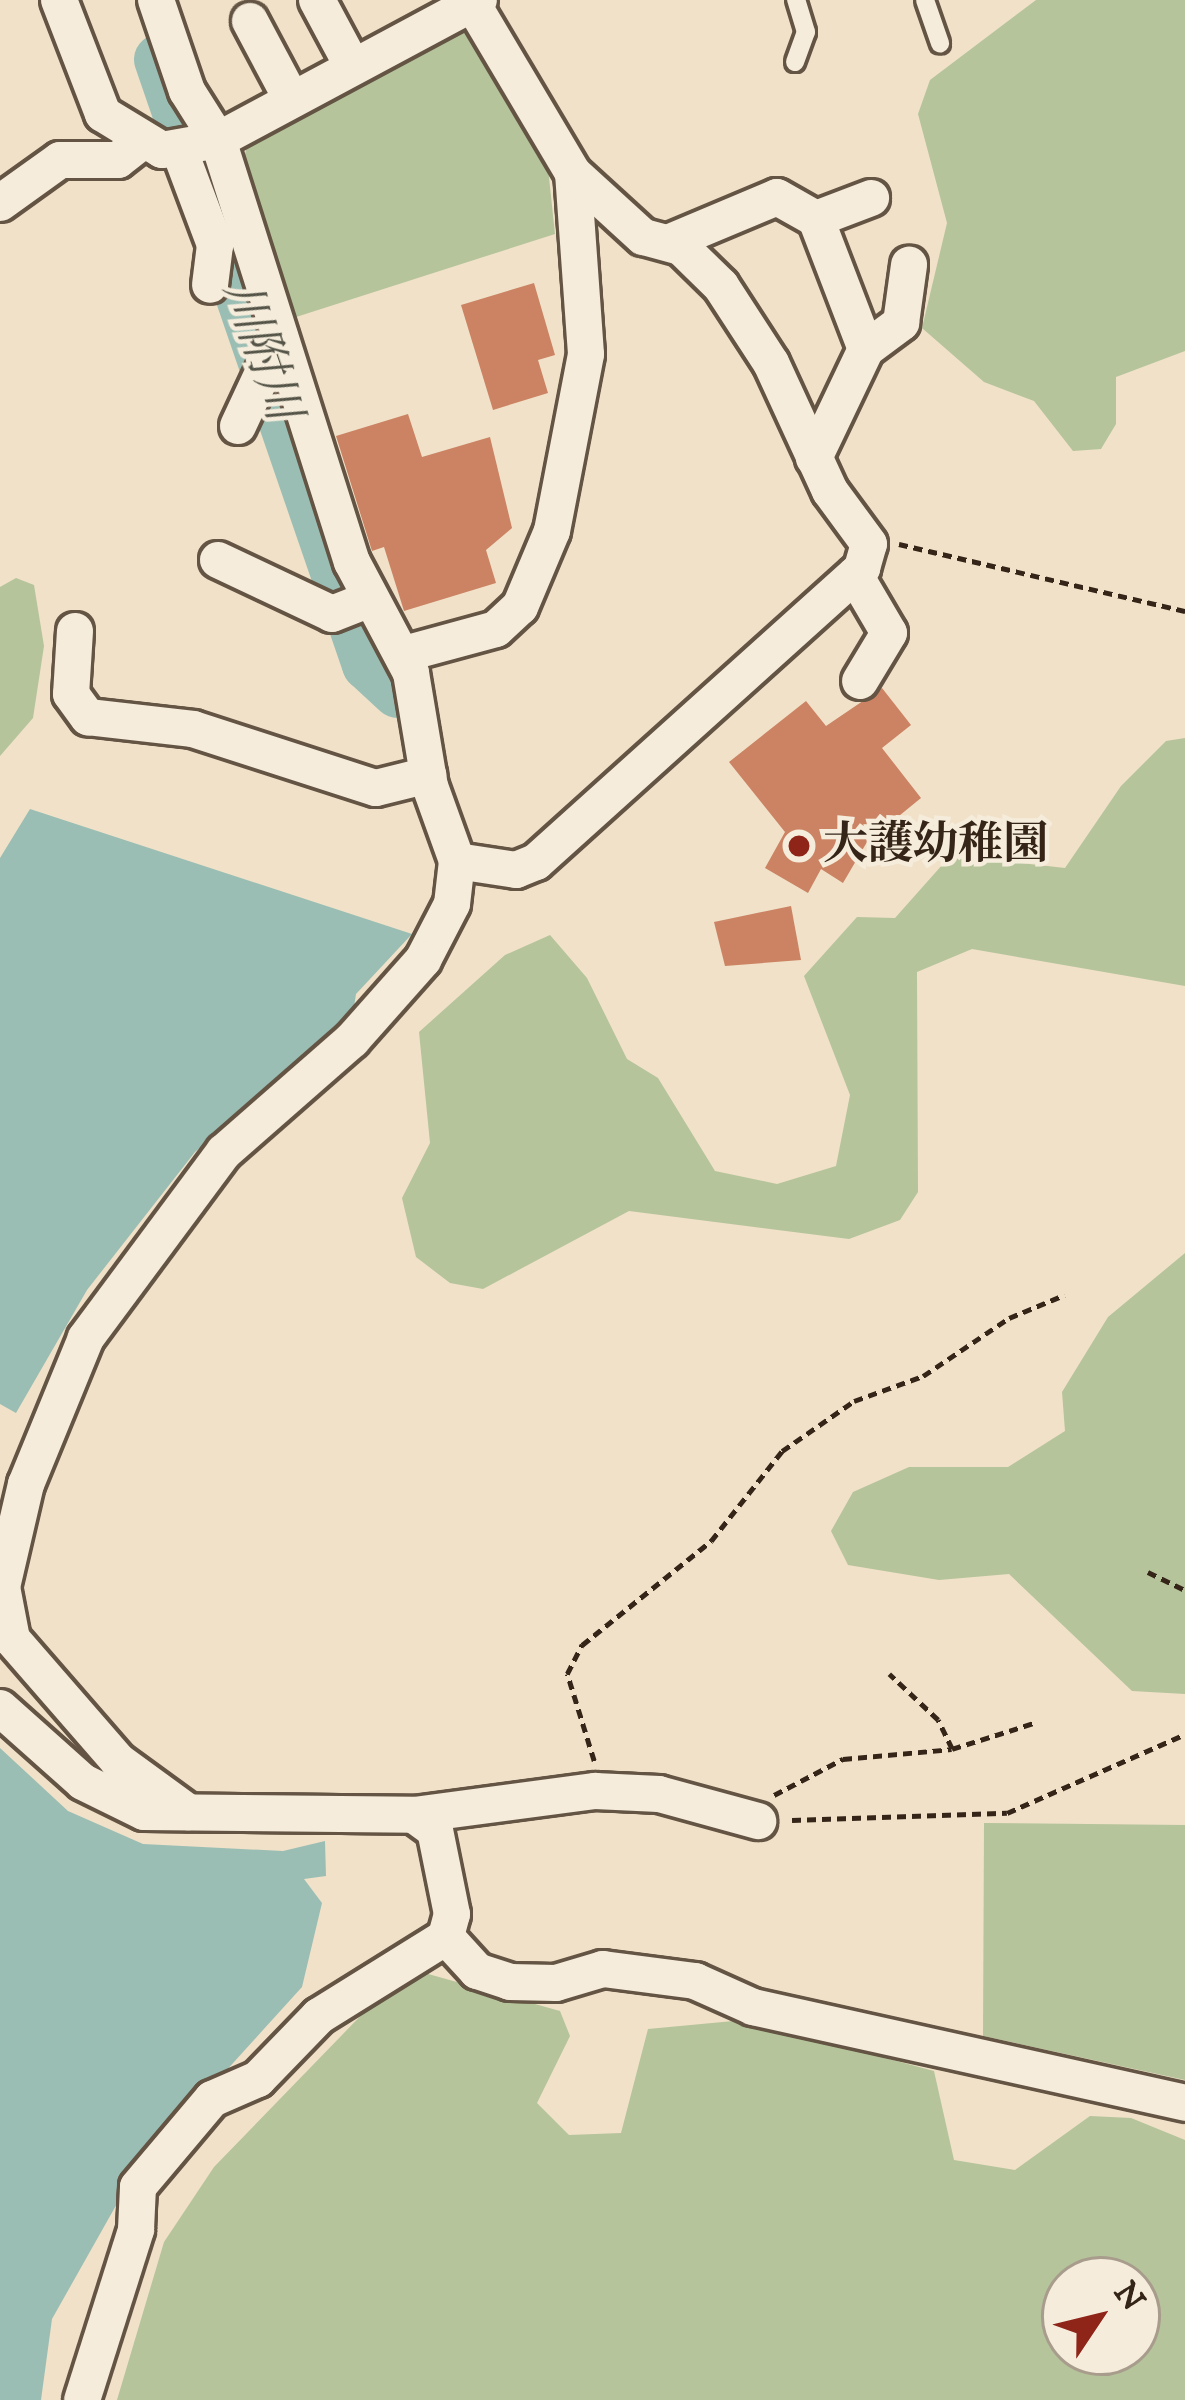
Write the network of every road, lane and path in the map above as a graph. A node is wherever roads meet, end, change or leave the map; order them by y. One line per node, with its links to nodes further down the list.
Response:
1 (59, 0): 12 (street)
2 (156, 0): 13 (street)
3 (316, 0): 10 (street)
4 (796, 0): 9 (lane)
5 (925, 0): 8 (lane)
6 (460, 4): 10 (street); 14 (street)
7 (250, 21): 11 (street)
8 (940, 43)
9 (795, 62)
10 (353, 67): 11 (street)
11 (292, 100): 13 (street)
12 (140, 143): 13 (street); 16 (street)
13 (198, 145): 20 (street); 22 (street)
14 (574, 172): 18 (street); 30 (street)
15 (871, 198): 17 (street)
16 (0, 203)
17 (816, 219): 18 (street); 21 (street)
18 (670, 242): 24 (street)
19 (909, 265): 21 (street)
20 (210, 285)
21 (866, 349): 24 (street)
22 (271, 353): 23 (street); 27 (street)
23 (238, 426)
24 (814, 458): 25 (street)
25 (862, 559): 28 (path); 31 (street); 33 (street)
26 (218, 560): 27 (street)
27 (355, 605): 30 (street)
28 (1185, 611)
29 (75, 631): 32 (street)
30 (409, 678): 32 (street)
31 (860, 681)
32 (428, 775): 33 (street)
33 (480, 865): 43 (street)
34 (1064, 1295): 42 (path)
35 (1148, 1572): 36 (path)
36 (1185, 1589)
37 (889, 1674): 41 (path)
38 (0, 1708): 43 (street)
39 (1034, 1723): 41 (path)
40 (1185, 1734): 45 (path)
41 (952, 1749): 45 (path)
42 (596, 1791): 44 (street); 45 (street)
43 (188, 1812): 44 (street)
44 (414, 1815): 46 (street)
45 (758, 1821)
46 (446, 1937): 47 (street); 48 (street)
47 (1185, 2103)
48 (82, 2400)

